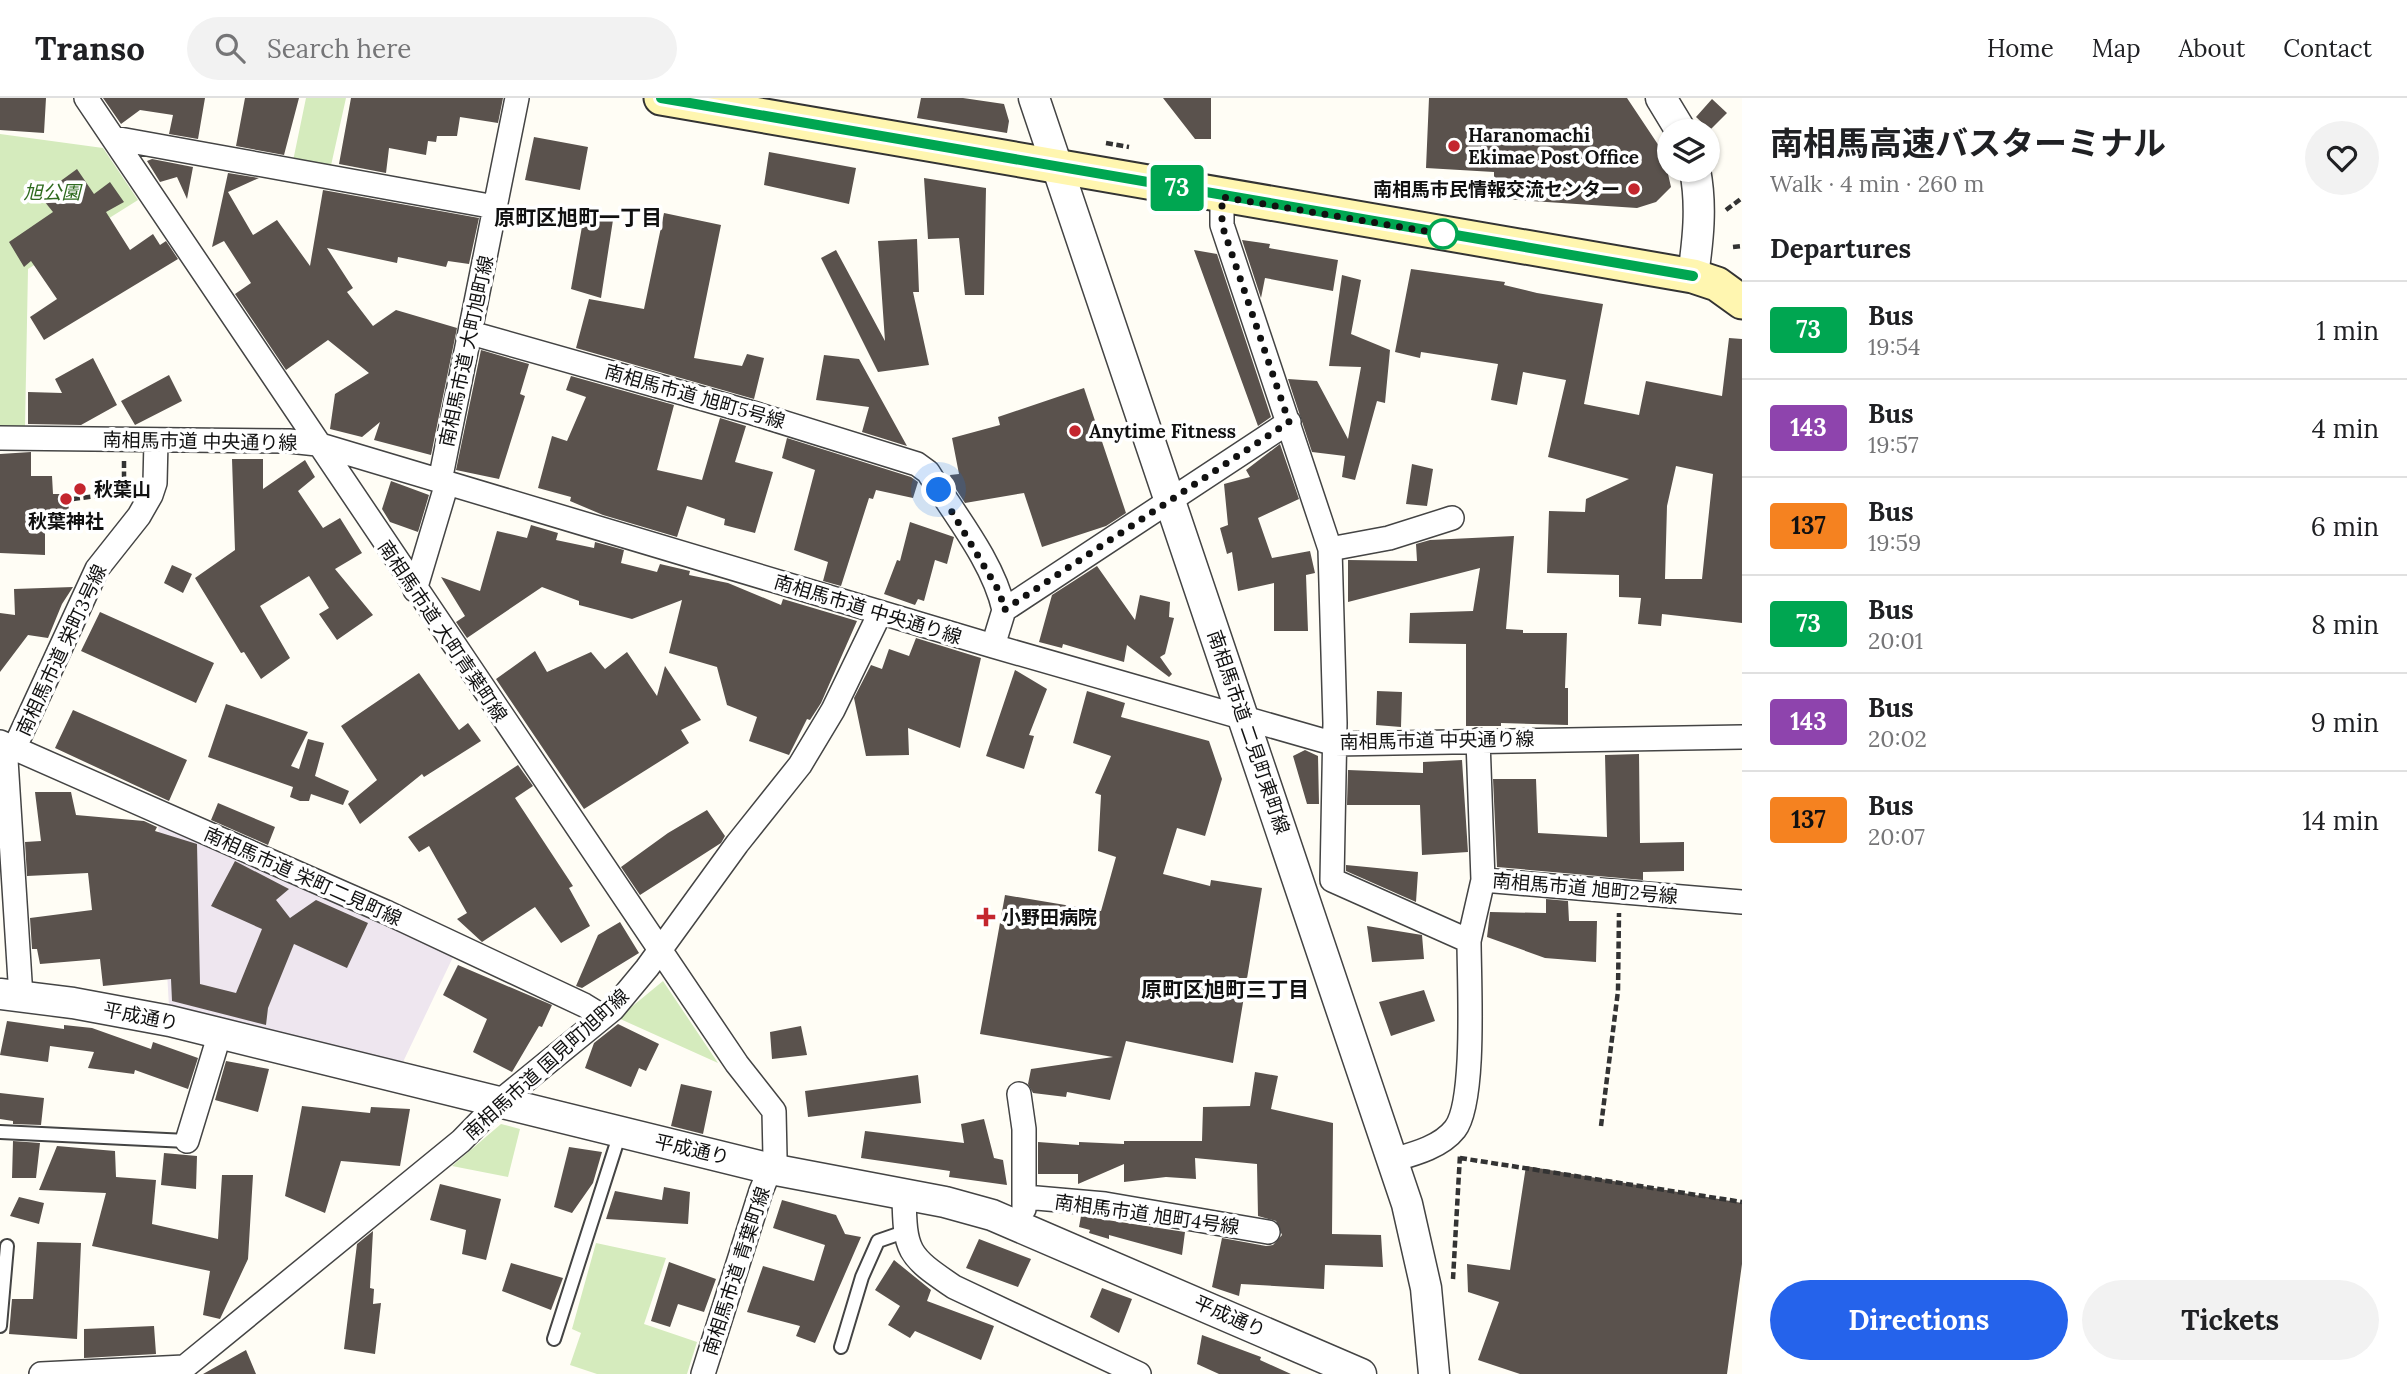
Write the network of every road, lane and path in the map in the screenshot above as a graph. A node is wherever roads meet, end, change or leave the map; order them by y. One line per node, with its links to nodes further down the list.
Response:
1 (86, 98): 7 (street, 南相馬市道 大町青葉町線)
2 (517, 98): 12 (street, 南相馬市道 大町旭町線)
3 (661, 98): 8 (main road)
4 (1034, 98): 8 (street, 南相馬市道 二見町東町線)
5 (1661, 98): 6 (street)
6 (1674, 119)
7 (114, 138): 12 (street); 21 (street, 南相馬市道 大町青葉町線)
8 (1057, 167): 10 (main road); 27 (street, 南相馬市道 二見町東町線)
9 (1697, 182): 16 (street)
10 (1222, 197): 16 (main road); 18 (street)
11 (1740, 200): 13 (path)
12 (495, 207): 17 (street, 南相馬市道 大町旭町線)
13 (1726, 210)
14 (1742, 246): 15 (path)
15 (1733, 247)
16 (1721, 286)
17 (471, 332): 23 (street, 南相馬市道 大町旭町線); 31 (street, 南相馬市道 旭町5号線)
18 (1289, 422): 27 (street); 29 (street)
19 (0, 438): 20 (street, 南相馬市道 中央通り線)
20 (156, 441): 21 (street, 南相馬市道 中央通り線); 24 (street, 南相馬市道 栄町3号線)
21 (317, 444): 23 (street, 南相馬市道 中央通り線); 30 (street, 南相馬市道 大町青葉町線)
22 (124, 461): 25 (path)
23 (443, 482): 30 (street, 南相馬市道 大町旭町線); 32 (street, 南相馬市道 中央通り線)
24 (153, 489): 25 (path); 38 (street, 南相馬市道 栄町3号線)
25 (124, 493): 26 (path)
26 (73, 499)
27 (1171, 500): 31 (street); 34 (street, 南相馬市道 二見町東町線)
28 (1452, 518): 29 (street)
29 (1330, 549): 37 (street)
30 (415, 590): 45 (street, 南相馬市道 大町青葉町線)
31 (1004, 610): 33 (street)
32 (880, 612): 33 (street, 南相馬市道 中央通り線); 45 (street, 南相馬市道 国見町旭町線)
33 (993, 646): 34 (street, 南相馬市道 中央通り線)
34 (1242, 717): 37 (street, 南相馬市道 中央通り線); 41 (street, 南相馬市道 二見町東町線)
35 (1742, 737): 36 (street, 南相馬市道 中央通り線)
36 (1478, 740): 37 (street, 南相馬市道 中央通り線); 40 (street, 南相馬市道 旭町2号線)
37 (1335, 744): 39 (street)
38 (6, 745): 46 (street); 47 (street, 南相馬市道 栄町二見町線)
39 (1332, 880): 41 (street); 44 (street)
40 (1483, 880): 42 (street, 南相馬市道 旭町2号線); 44 (street)
41 (1301, 886): 55 (street, 南相馬市道 二見町東町線)
42 (1620, 891): 43 (street, 南相馬市道 旭町2号線); 51 (path)
43 (1742, 902)
44 (1469, 942): 55 (street)
45 (660, 950): 47 (street, 南相馬市道 国見町旭町線); 56 (street, 南相馬市道 大町青葉町線)
46 (11, 995): 48 (street, 平成通り)
47 (602, 1017): 50 (street, 南相馬市道 国見町旭町線)
48 (219, 1033): 50 (street, 平成通り); 54 (street)
49 (1019, 1094): 58 (street)
50 (499, 1102): 53 (street, 平成通り); 68 (street, 南相馬市道 国見町旭町線)
51 (1601, 1126)
52 (0, 1132): 54 (lane)
53 (620, 1132): 56 (street, 平成通り); 66 (lane)
54 (187, 1141)
55 (1392, 1160): 73 (street, 南相馬市道 二見町東町線)
56 (771, 1169): 57 (street, 平成通り); 70 (street, 南相馬市道 青葉町線)
57 (904, 1195): 60 (street, 平成通り); 61 (street)
58 (1025, 1197): 60 (street); 62 (street, 南相馬市道 旭町4号線)
59 (1742, 1202): 64 (path)
60 (1023, 1226): 72 (street, 平成通り)
61 (904, 1232): 67 (lane); 71 (street)
62 (1268, 1232)
63 (7, 1246): 65 (lane)
64 (1452, 1290)
65 (0, 1326)
66 (554, 1339)
67 (841, 1348)
68 (180, 1371): 69 (street)
69 (41, 1374)
70 (703, 1374)
71 (1139, 1374)
72 (1361, 1374)
73 (1434, 1374)

